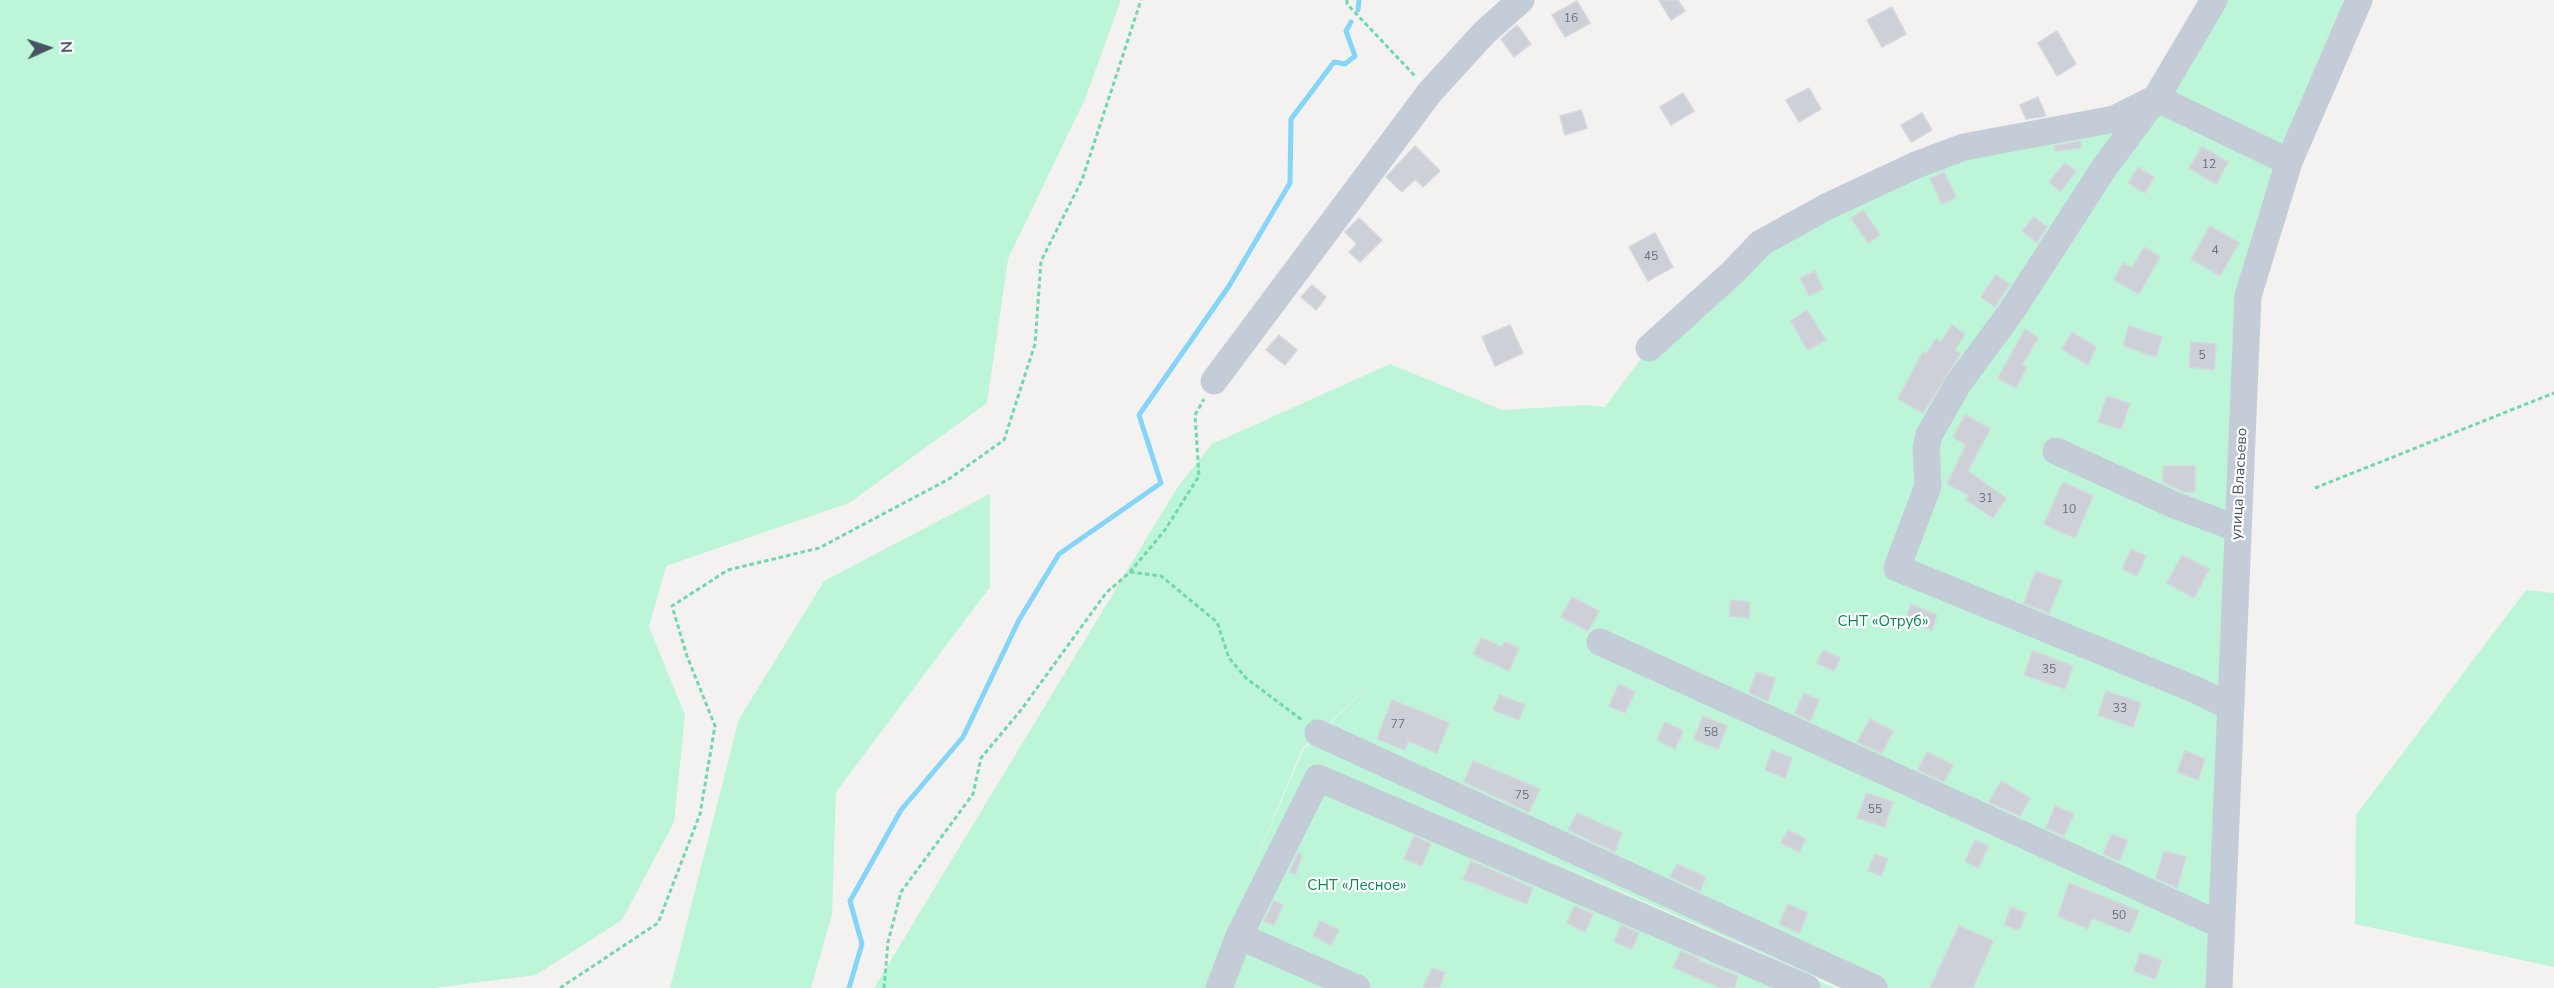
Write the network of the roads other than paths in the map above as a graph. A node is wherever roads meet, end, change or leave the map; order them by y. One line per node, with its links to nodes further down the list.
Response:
1 (1521, 0): 7 (street)
2 (2214, 0): 4 (street)
3 (2359, 0): 5 (street, улица Власьево)
4 (2156, 98): 5 (street); 6 (street); 11 (street)
5 (2289, 162): 9 (street, улица Власьево)
6 (1649, 348)
7 (1214, 381)
8 (2056, 451): 9 (street)
9 (2238, 529): 11 (street, улица Власьево)
10 (1600, 642): 13 (street)
11 (2231, 707): 13 (street, улица Власьево)
12 (1318, 733): 18 (street)
13 (2221, 925): 19 (street, улица Власьево)
14 (1239, 936): 15 (street); 16 (street); 17 (street)
15 (1220, 988)
16 (1356, 988)
17 (1807, 988)
18 (1874, 988)
19 (2219, 988)

